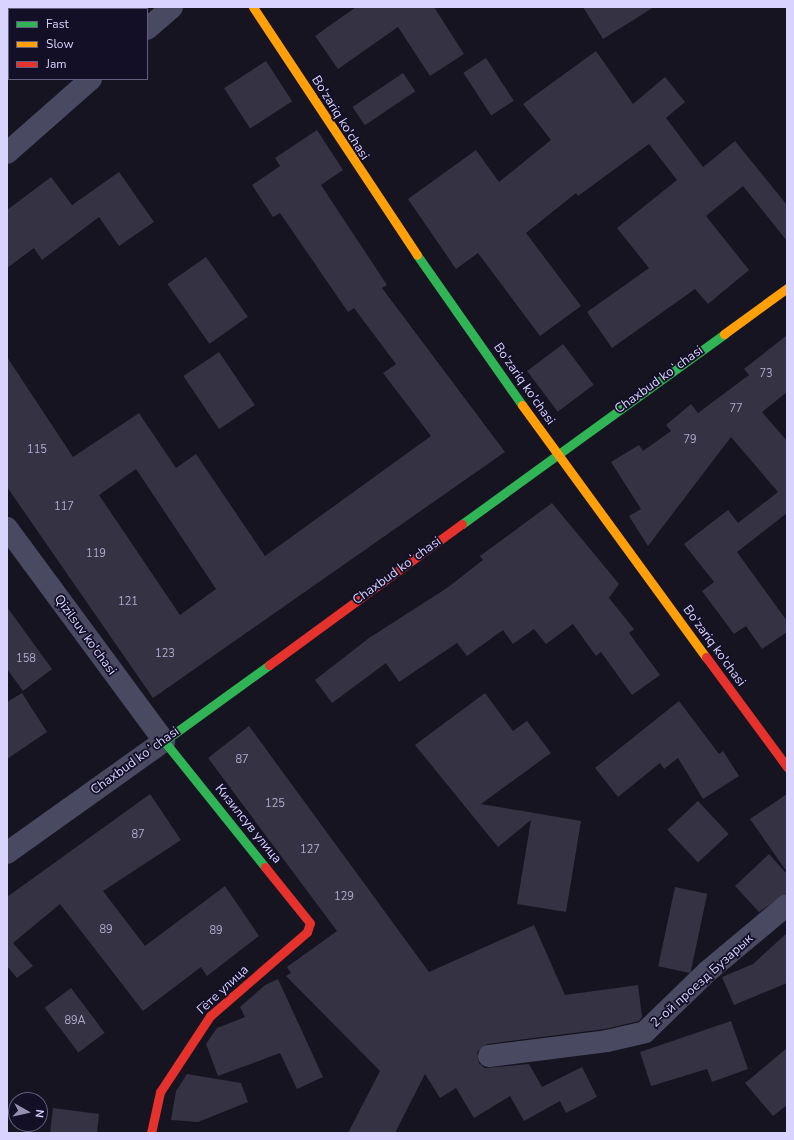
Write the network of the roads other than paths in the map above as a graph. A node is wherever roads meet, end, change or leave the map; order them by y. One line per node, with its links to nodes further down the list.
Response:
1 (172, 7): 3 (street)
2 (253, 7): 7 (street, Bo'zariq ko'chasi)
3 (148, 28)
4 (90, 80): 5 (street)
5 (7, 153)
6 (787, 288): 7 (street, Chaxbud koʻchasi)
7 (557, 454): 9 (street, Chaxbud koʻchasi); 10 (street, Bo'zariq ko'chasi)
8 (7, 528): 9 (street, Qizilsuv ko'chasi)
9 (164, 741): 11 (street, Chaxbud koʻchasi); 13 (street, Кизилсув улица)
10 (787, 766)
11 (7, 853)
12 (787, 905): 14 (street, 2-ой проезд Бузарык)
13 (310, 923): 15 (street, Гёте улица)
14 (489, 1056)
15 (151, 1133)

